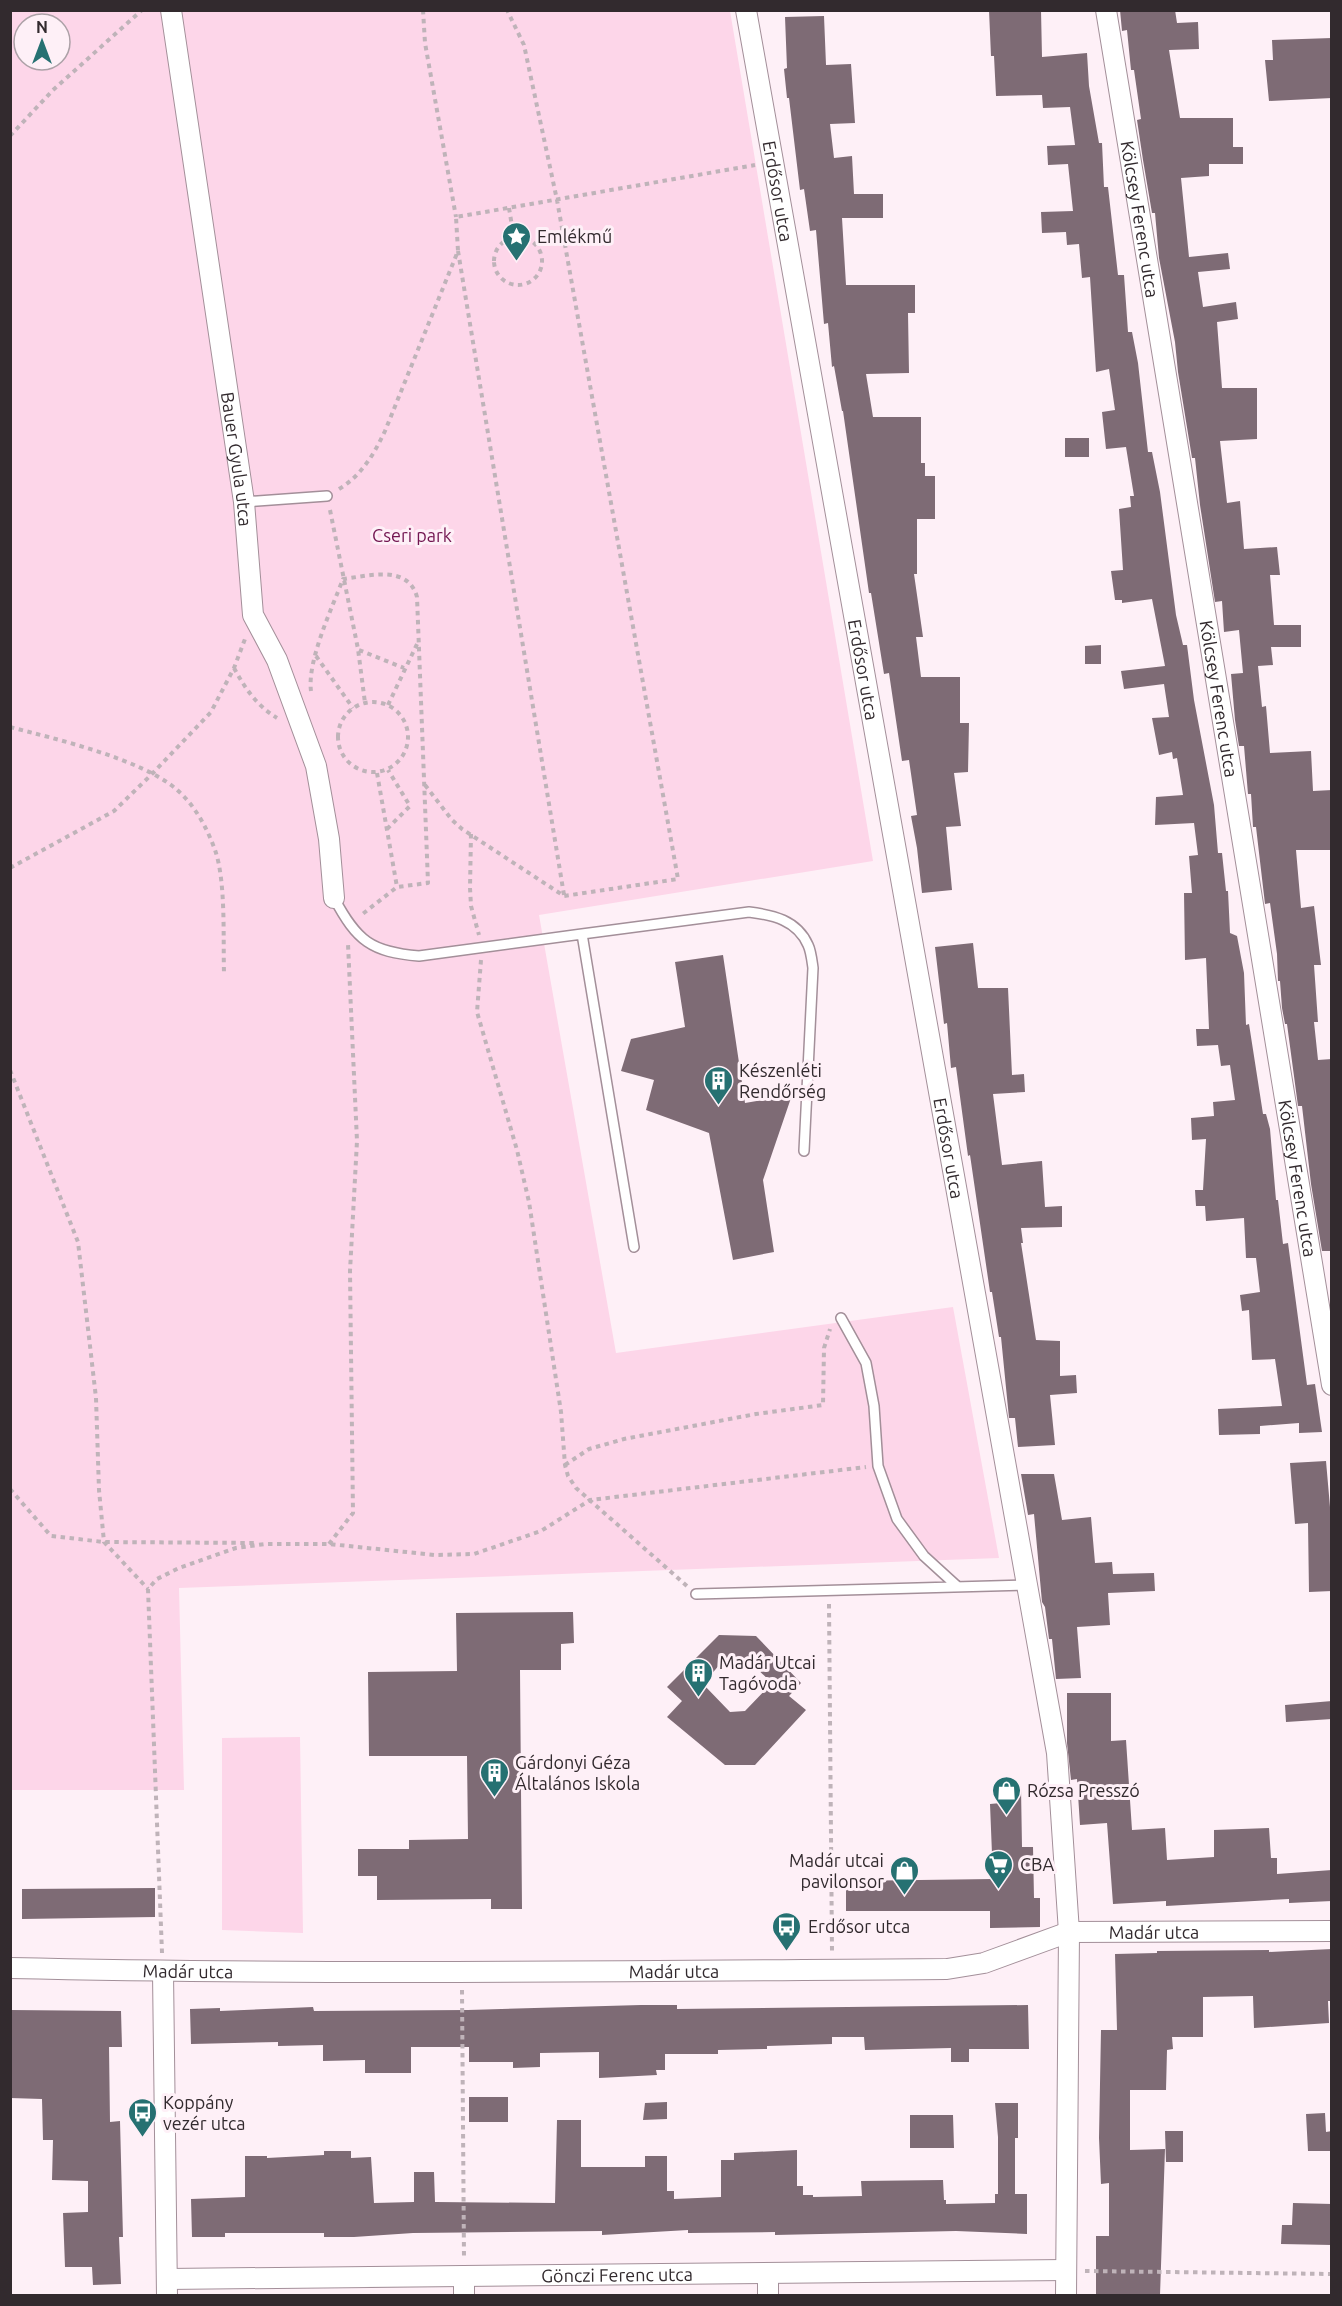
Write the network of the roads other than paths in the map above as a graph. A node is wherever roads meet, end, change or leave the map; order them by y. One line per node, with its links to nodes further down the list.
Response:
1 (171, 10): 5 (street, Bauer Gyula utca)
2 (746, 10): 12 (street, Erdősor utca)
3 (1106, 10): 11 (street, Kölcsey Ferenc utca)
4 (327, 496): 5 (lane)
5 (244, 502): 6 (street, Bauer Gyula utca)
6 (334, 898): 7 (lane)
7 (582, 934): 8 (lane); 9 (lane)
8 (804, 1151)
9 (634, 1247)
10 (842, 1318): 13 (lane)
11 (1332, 1385)
12 (1027, 1585): 13 (lane); 16 (street, Erdősor utca)
13 (958, 1587): 14 (lane)
14 (696, 1594)
15 (1332, 1931): 16 (street, Madár utca)
16 (1069, 1932): 18 (street, Madár utca); 19 (street, Erdősor utca)
17 (10, 1968): 18 (street, Madár utca)
18 (163, 1972): 22 (street)
19 (1066, 2270): 20 (street, Gönczi Ferenc utca); 24 (street, Erdősor utca)
20 (768, 2273): 21 (street, Gönczi Ferenc utca); 23 (street)
21 (464, 2286): 22 (street, Gönczi Ferenc utca)
22 (166, 2287)
23 (768, 2295)
24 (1066, 2295)

